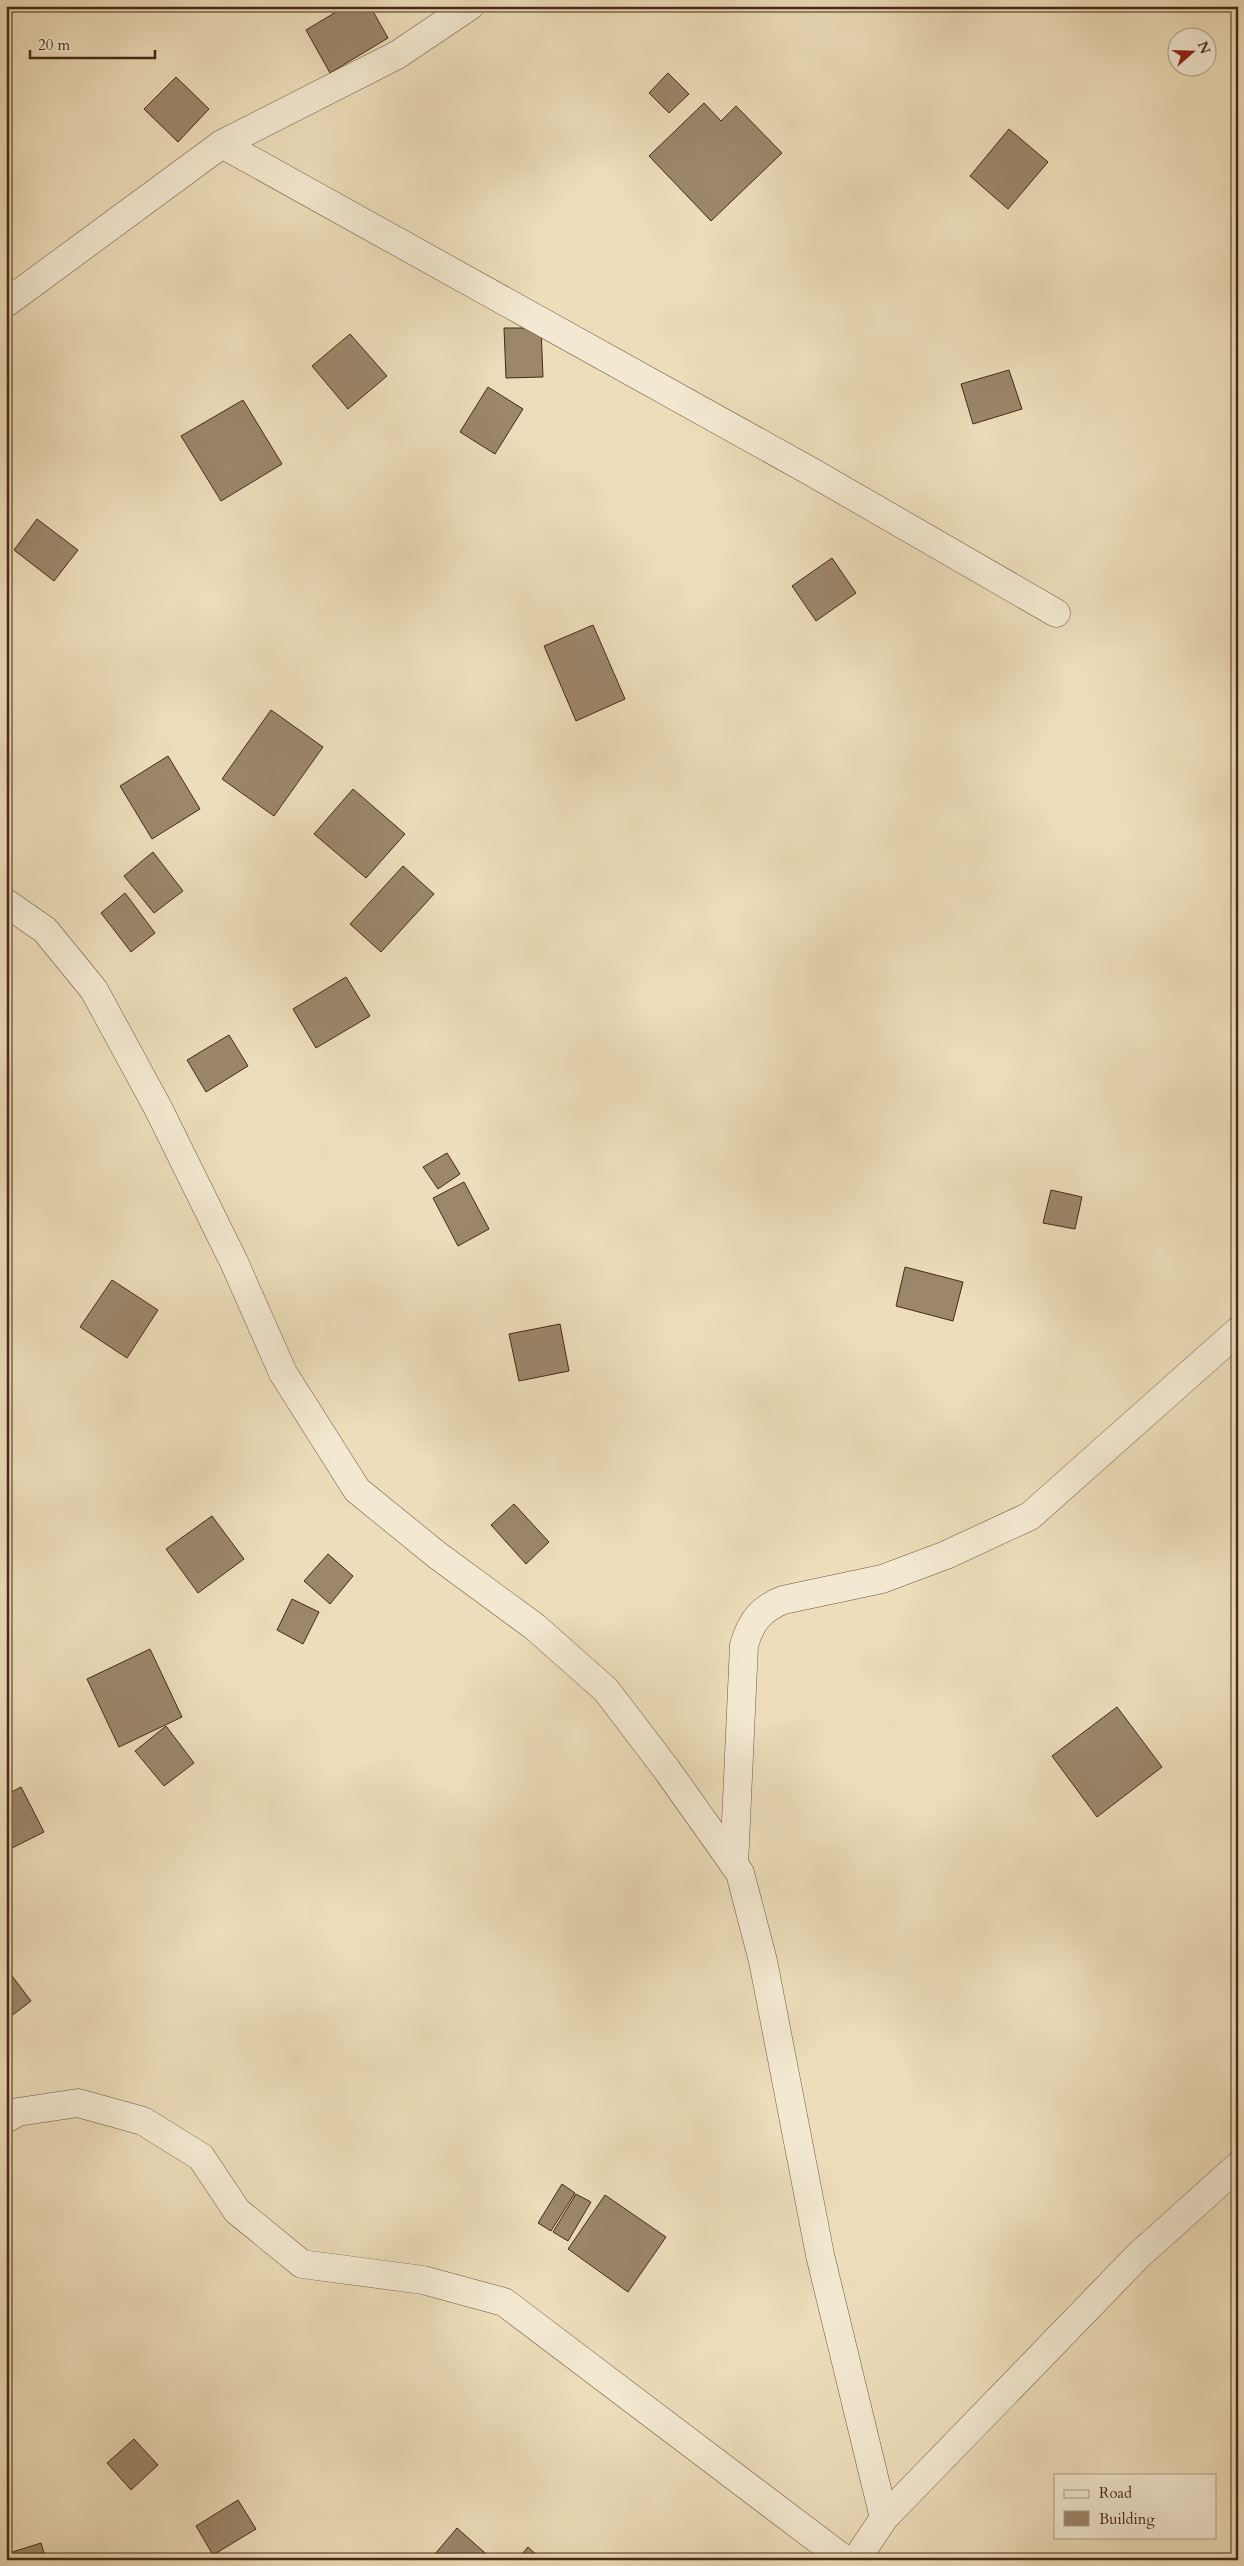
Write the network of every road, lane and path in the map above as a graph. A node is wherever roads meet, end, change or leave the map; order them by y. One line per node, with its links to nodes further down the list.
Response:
1 (470, 6): 2 (street)
2 (222, 144): 3 (street); 4 (street)
3 (6, 303)
4 (1056, 613)
5 (6, 903): 7 (street)
6 (1238, 1330): 7 (street)
7 (734, 1865): 10 (street)
8 (6, 2119): 11 (street)
9 (1238, 2166): 10 (street)
10 (884, 2518): 12 (street)
11 (845, 2560)
12 (856, 2560)

